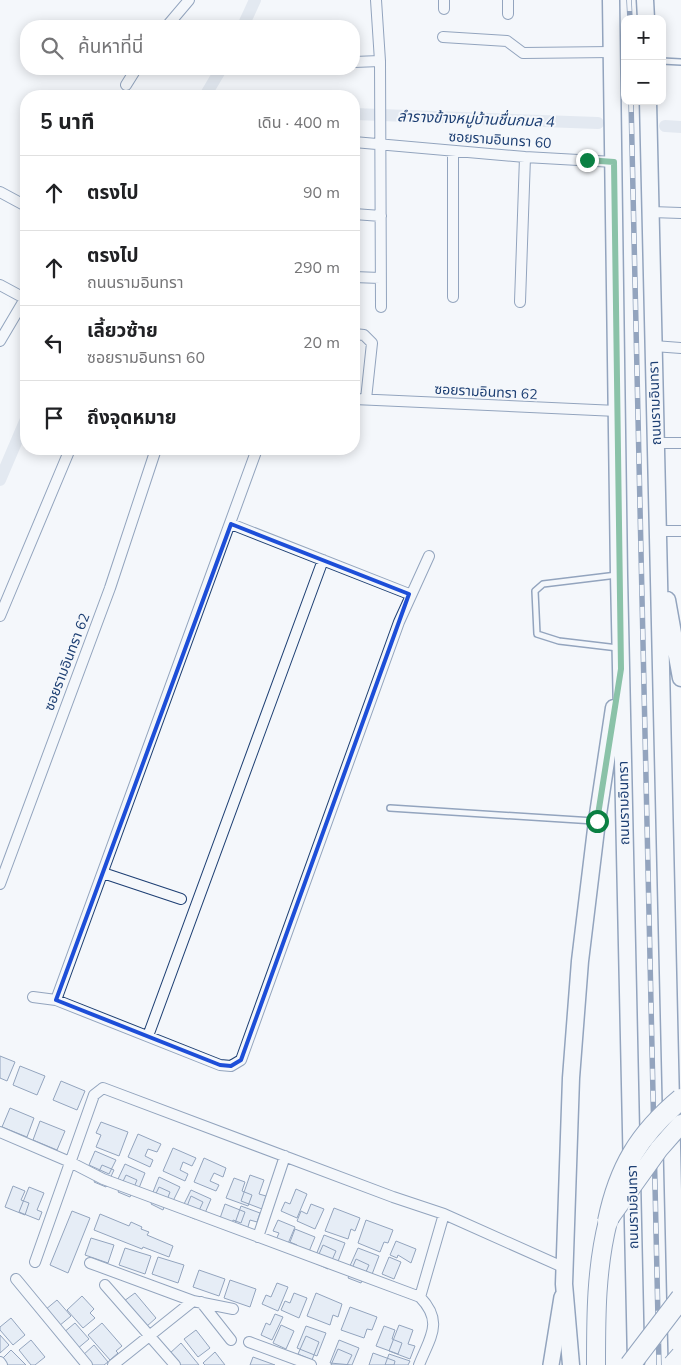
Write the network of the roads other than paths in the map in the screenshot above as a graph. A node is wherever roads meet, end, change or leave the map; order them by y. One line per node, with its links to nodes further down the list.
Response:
1 (189, 0): 8 (street)
2 (376, 0): 11 (street)
3 (508, 0): 6 (street)
4 (611, 0): 10 (main road, ถนนรามอินทรา)
5 (645, 0): 7 (main road)
6 (508, 14)
7 (646, 15)
8 (171, 20)
9 (442, 36): 10 (street)
10 (612, 52): 22 (main road, ถนนรามอินทรา)
11 (380, 61): 13 (street); 19 (street)
12 (666, 61): 14 (lane)
13 (360, 62)
14 (681, 62)
15 (132, 75): 16 (street)
16 (126, 85)
17 (648, 105): 25 (main road, ถนนรามอินทรา)
18 (360, 142): 19 (street, ซอยรามอินทรา 60)
19 (380, 143): 20 (street, ซอยรามอินทรา 60); 28 (street)
20 (453, 151): 21 (street, ซอยรามอินทรา 60); 33 (street)
21 (525, 157): 22 (street, ซอยรามอินทรา 60); 34 (street)
22 (614, 162): 43 (main road, ถนนรามอินทรา)
23 (0, 192): 24 (street)
24 (20, 203)
25 (651, 212): 26 (street); 39 (main road, ถนนรามอินทรา)
26 (681, 213)
27 (360, 214): 28 (street)
28 (381, 216): 30 (street)
29 (360, 277): 30 (street)
30 (380, 278): 35 (street)
31 (0, 285): 32 (street)
32 (20, 295)
33 (453, 297)
34 (520, 302)
35 (381, 307)
36 (20, 308): 38 (street)
37 (360, 335): 42 (street)
38 (0, 341)
39 (654, 346): 40 (street); 44 (main road, ถนนรามอินทรา)
40 (681, 348)
41 (360, 399): 42 (street, ซอยรามอินทรา 62)
42 (366, 399): 43 (street, ซอยรามอินทรา 62)
43 (617, 411): 55 (main road, ถนนรามอินทรา)
44 (656, 443): 45 (street); 50 (main road, ถนนรามอินทรา)
45 (681, 443)
46 (67, 455): 57 (street)
47 (154, 455): 65 (street, ซอยรามอินทรา 62)
48 (256, 455): 49 (street)
49 (231, 524): 54 (street); 64 (street)
50 (659, 531): 51 (street); 53 (main road, ถนนรามอินทรา)
51 (681, 531)
52 (429, 556): 56 (street)
53 (659, 559): 58 (main road); 101 (main road, ถนนรามอินทรา)
54 (323, 560): 56 (street); 69 (street)
55 (619, 575): 59 (main road, ถนนรามอินทรา); 59 (lane)
56 (410, 594): 69 (street)
57 (0, 616)
58 (676, 622): 61 (main road)
59 (620, 648): 60 (main road, ถนนรามอินทรา)
60 (621, 669): 63 (main road); 100 (main road, ถนนรามอินทรา)
61 (681, 678)
62 (390, 808): 63 (lane)
63 (597, 821): 80 (main road)
64 (103, 873): 66 (street); 68 (street)
65 (0, 884)
66 (181, 899)
67 (33, 997): 68 (street)
68 (56, 1000): 69 (street)
69 (148, 1036)
70 (681, 1099): 76 (highway, bridge)
71 (681, 1124): 76 (highway, bridge)
72 (0, 1132): 74 (street)
73 (285, 1156): 74 (street); 75 (street); 77 (street)
74 (70, 1162): 77 (street); 78 (street)
75 (444, 1214): 80 (street); 83 (street)
76 (608, 1221): 98 (highway)
77 (258, 1237): 83 (street)
78 (35, 1262)
79 (90, 1264): 85 (street)
80 (564, 1276): 96 (main road); 97 (main road)
81 (16, 1279): 91 (street)
82 (105, 1285): 87 (street)
83 (420, 1297): 95 (street)
84 (681, 1298): 99 (highway, bridge)
85 (197, 1302): 86 (street); 87 (street); 88 (street)
86 (233, 1309)
87 (149, 1335): 92 (street); 93 (street)
88 (231, 1340)
89 (249, 1342): 94 (street)
90 (681, 1356): 101 (highway, bridge)
91 (87, 1365)
92 (113, 1365)
93 (175, 1365)
94 (311, 1365)
95 (419, 1365)
96 (551, 1365)
97 (571, 1365)
98 (596, 1365)
99 (630, 1365)
100 (636, 1365)
101 (675, 1365)

